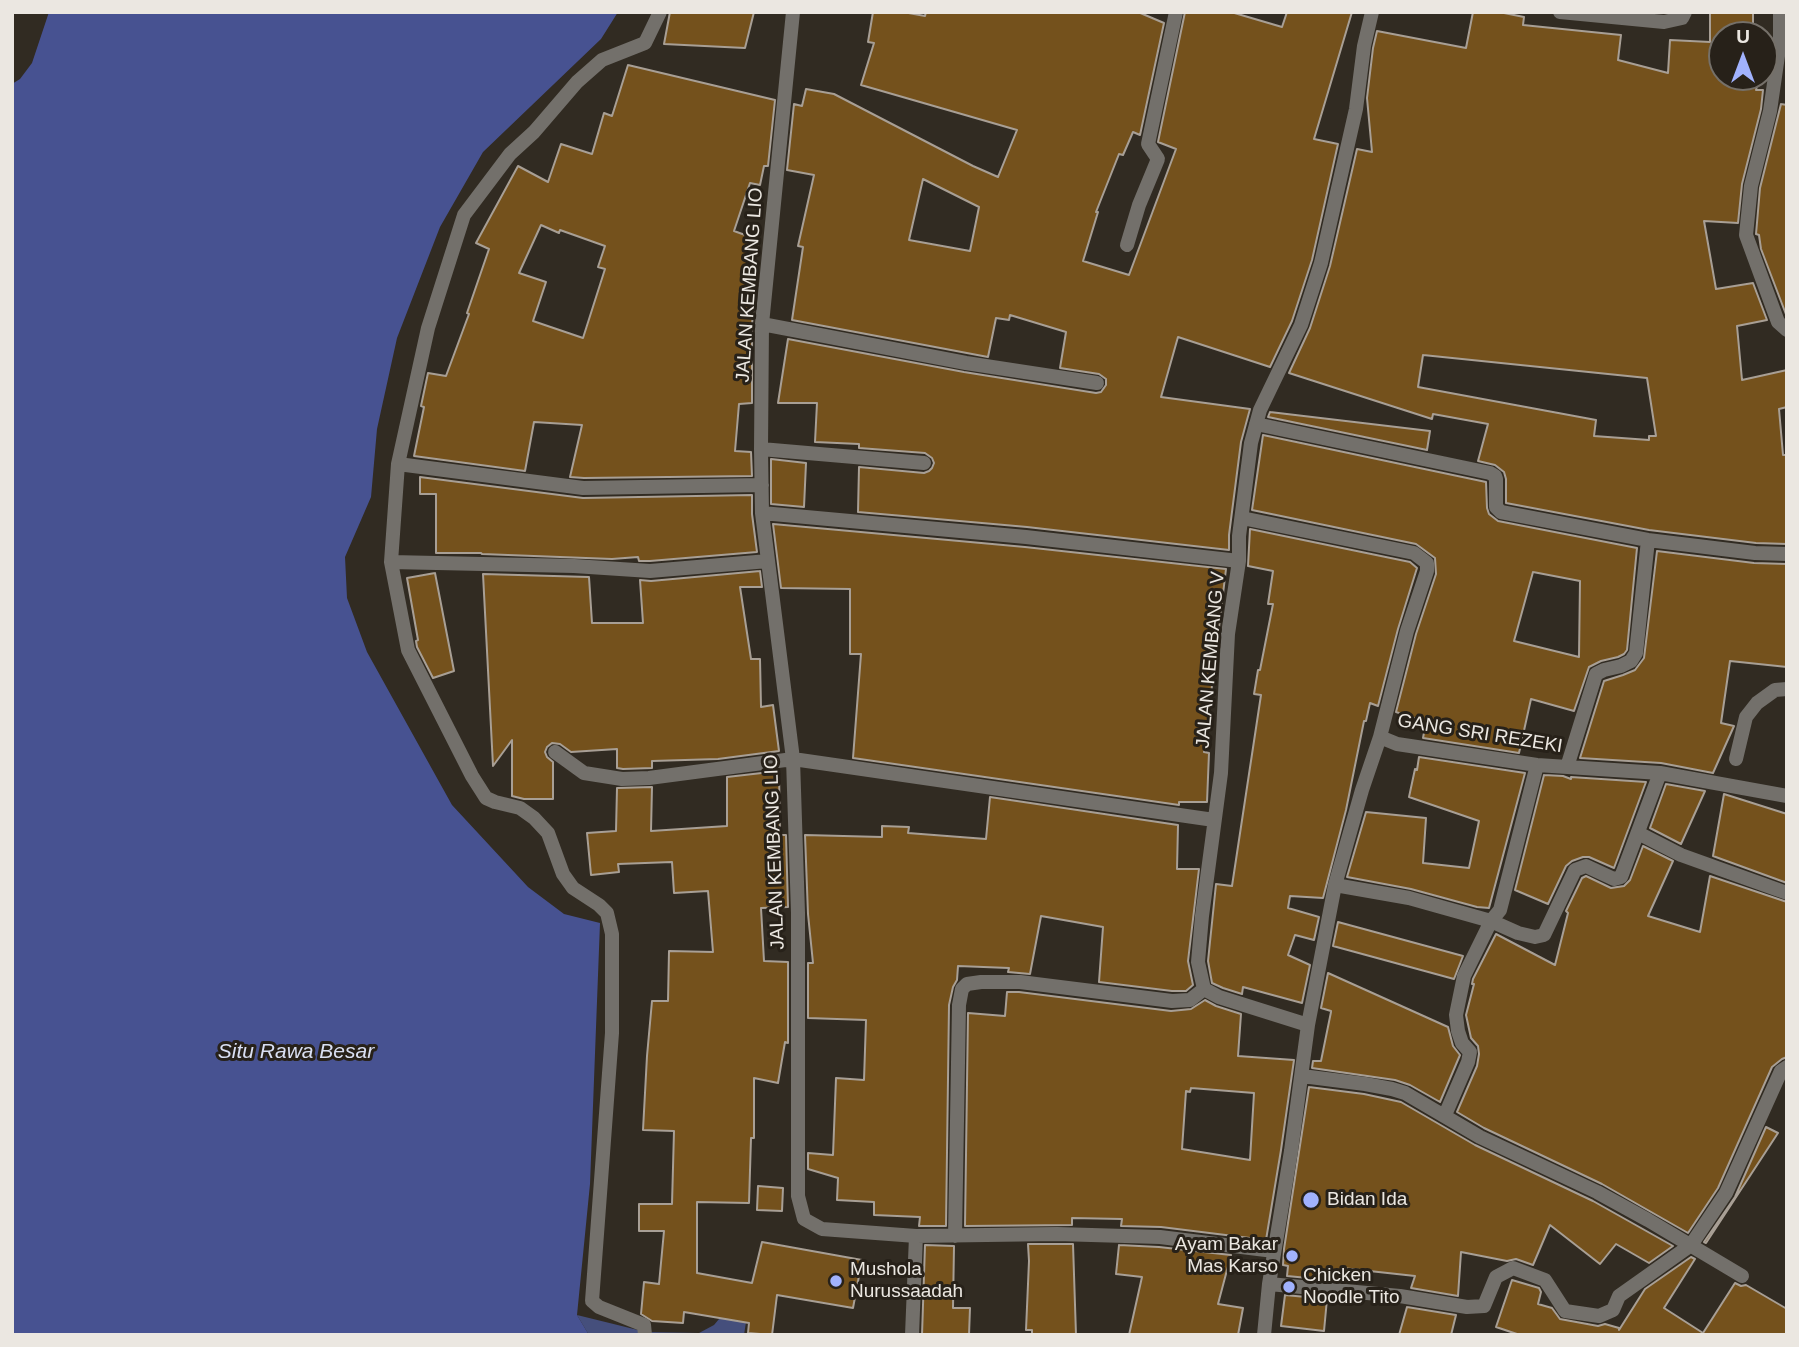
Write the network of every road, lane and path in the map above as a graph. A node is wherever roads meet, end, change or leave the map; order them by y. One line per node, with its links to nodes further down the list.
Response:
1 (660, 12): 15 (street)
2 (793, 12): 9 (street, JALAN KEMBANG LIO)
3 (1176, 12): 8 (street)
4 (1372, 12): 12 (street, JALAN KEMBANG V)
5 (1560, 12): 6 (street)
6 (1685, 12)
7 (1780, 12): 10 (street)
8 (1127, 245)
9 (762, 324): 11 (street); 13 (street, JALAN KEMBANG LIO)
10 (1787, 330)
11 (1097, 383)
12 (1256, 424): 18 (street, JALAN KEMBANG V); 19 (street)
13 (761, 449): 14 (street); 16 (street, JALAN KEMBANG LIO)
14 (924, 463)
15 (398, 464): 16 (street); 23 (street)
16 (762, 485): 17 (street, JALAN KEMBANG LIO)
17 (762, 513): 21 (street, JALAN KEMBANG LIO); 22 (street)
18 (1242, 517): 22 (street, JALAN KEMBANG V); 25 (street)
19 (1648, 540): 20 (street); 30 (street)
20 (1787, 554)
21 (768, 561): 23 (street); 27 (street, JALAN KEMBANG LIO)
22 (1238, 561): 33 (street, JALAN KEMBANG V)
23 (391, 562): 49 (street)
24 (1787, 689): 28 (street)
25 (1380, 737): 29 (street, GANG SRI REZEKI); 35 (street, GANG SRI REZEKI)
26 (555, 752): 27 (street)
27 (793, 759): 33 (street); 43 (street, JALAN KEMBANG LIO)
28 (1736, 759)
29 (1537, 765): 30 (street, GANG SRI REZEKI); 37 (street)
30 (1567, 767): 31 (street, GANG SRI REZEKI)
31 (1660, 773): 32 (street, GANG SRI REZEKI); 34 (street)
32 (1787, 796)
33 (1214, 820): 38 (street, JALAN KEMBANG V)
34 (1638, 833): 36 (street); 37 (street)
35 (1335, 885): 37 (street); 39 (street, GANG SRI REZEKI)
36 (1787, 893)
37 (1491, 921): 42 (street)
38 (1204, 989): 39 (street); 44 (street)
39 (1308, 1025): 41 (street)
40 (1787, 1067): 45 (street)
41 (1302, 1076): 42 (street); 46 (street)
42 (1445, 1115): 45 (street)
43 (916, 1236): 44 (street, JALAN KEMBANG LIO); 50 (street)
44 (955, 1236): 46 (street, JALAN KEMBANG LIO)
45 (1690, 1245): 47 (street); 48 (street)
46 (1274, 1251): 48 (street)
47 (1742, 1276)
48 (1269, 1284): 51 (street)
49 (645, 1335)
50 (912, 1335)
51 (1264, 1335)

